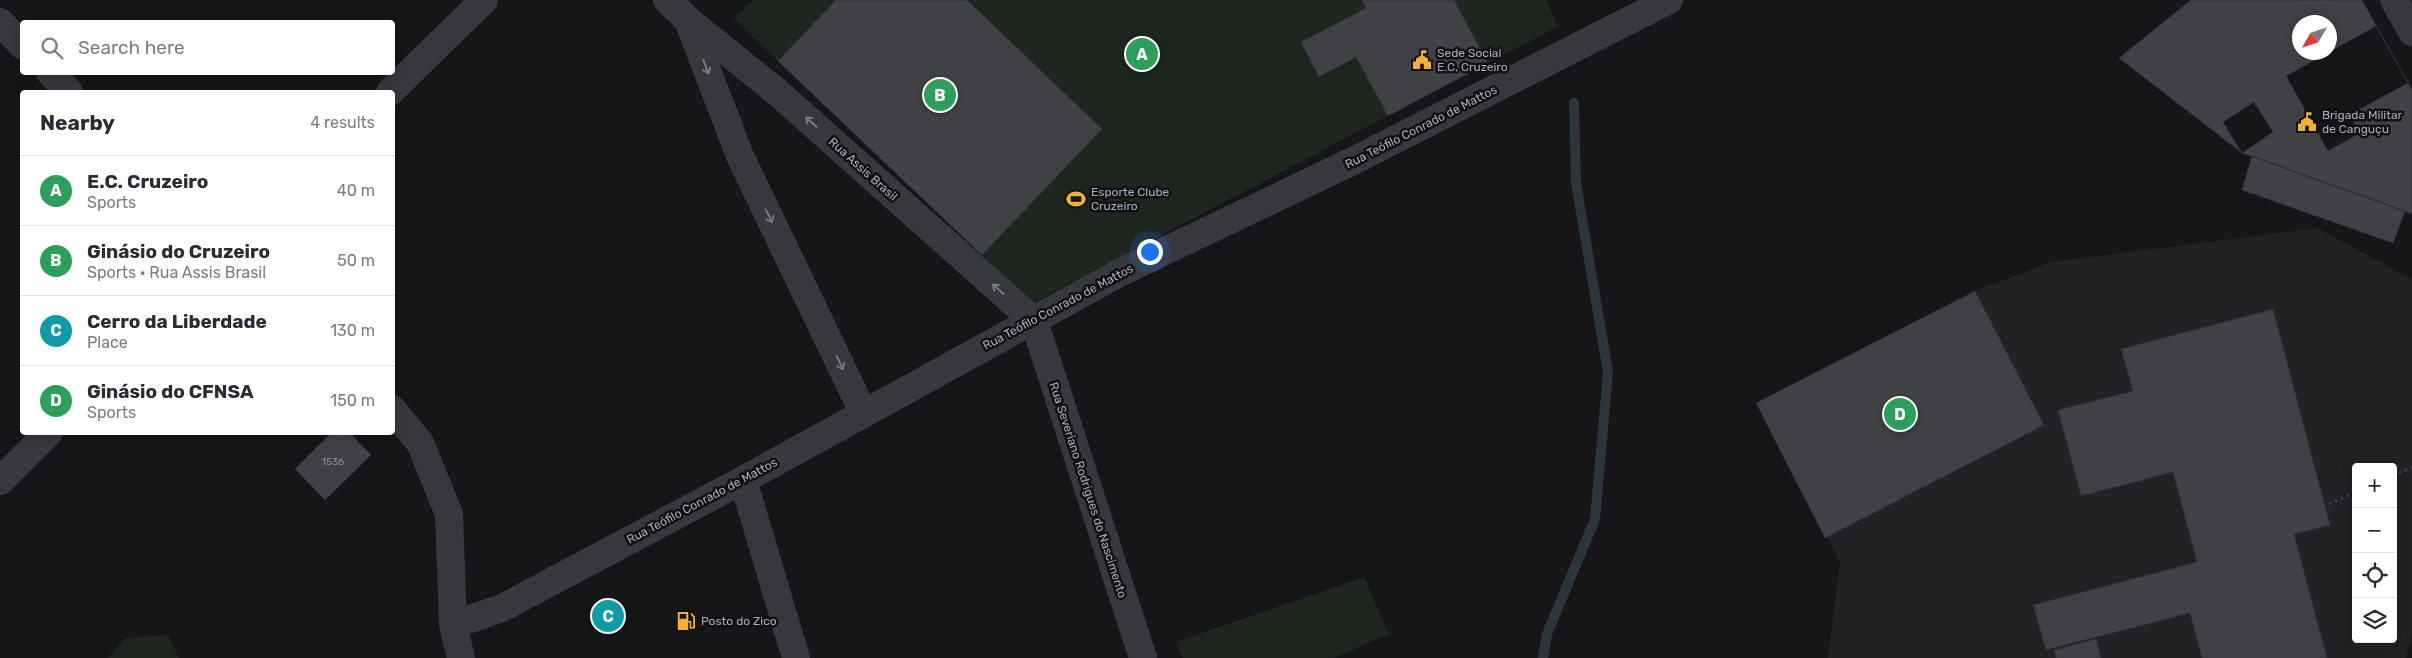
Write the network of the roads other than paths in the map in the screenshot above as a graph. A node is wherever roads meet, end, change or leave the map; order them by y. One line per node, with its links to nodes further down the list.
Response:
1 (484, 0): 11 (street)
2 (667, 0): 5 (street, Rua Assis Brasil)
3 (1669, 0): 12 (street, Rua Teófilo Conrado de Mattos)
4 (2394, 0): 7 (street)
5 (689, 21): 12 (street, Rua Assis Brasil, one-way to 5); 13 (street, Rua Assis Brasil, one-way to 13)
6 (0, 22): 8 (street)
7 (2412, 32)
8 (20, 43)
9 (53, 75): 10 (street)
10 (68, 90)
11 (392, 90)
12 (1034, 321): 13 (street, Rua Teófilo Conrado de Mattos); 21 (street, Rua Severiano Rodrigues do Nascimento)
13 (863, 412): 16 (street, Rua Teófilo Conrado de Mattos)
14 (395, 413): 18 (street)
15 (46, 435): 17 (street)
16 (743, 480): 18 (street, Rua Teófilo Conrado de Mattos); 20 (street)
17 (0, 481)
18 (453, 625): 19 (street)
19 (461, 658)
20 (796, 658)
21 (1143, 658)

